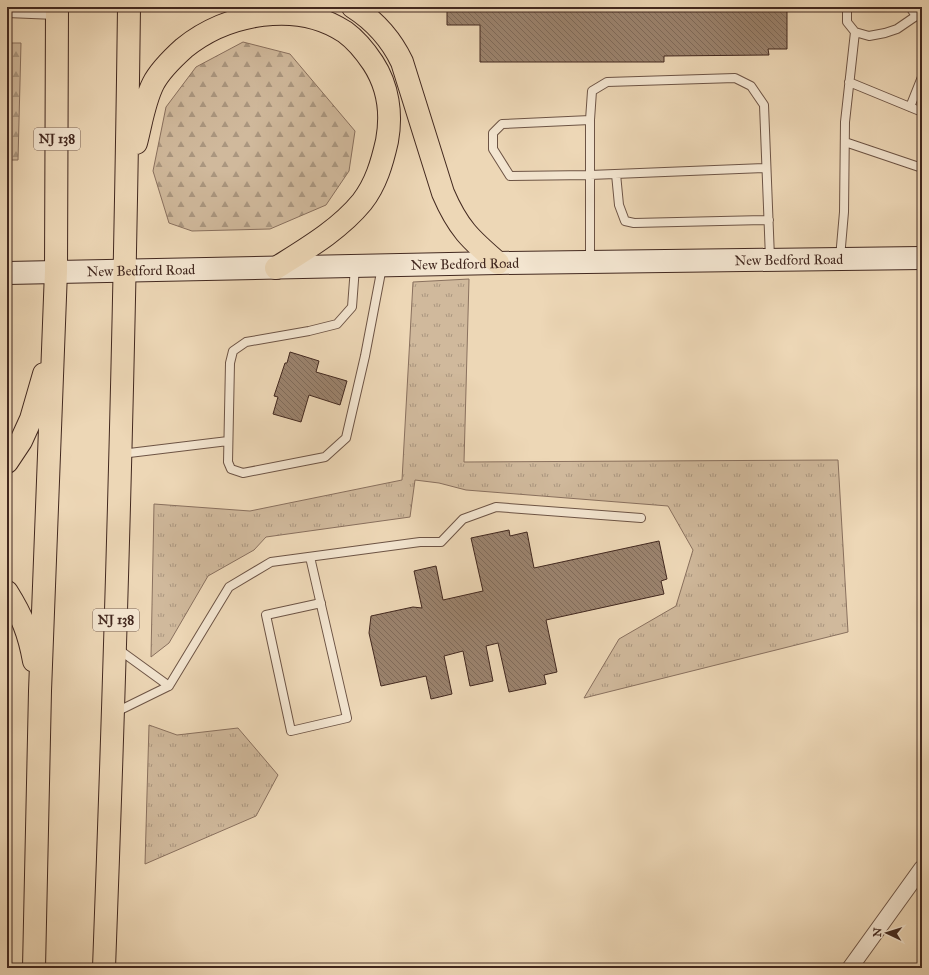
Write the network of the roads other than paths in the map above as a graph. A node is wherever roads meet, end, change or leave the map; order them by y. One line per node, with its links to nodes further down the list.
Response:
1 (129, 7): 19 (highway, NJ 138)
2 (353, 7): 25 (highway)
3 (847, 7): 8 (lane)
4 (910, 7): 7 (lane)
5 (57, 11): 6 (lane); 29 (highway, NJ 138)
6 (7, 13)
7 (919, 17): 8 (lane)
8 (855, 32): 10 (lane)
9 (922, 77): 11 (lane)
10 (849, 82): 11 (lane); 14 (lane)
11 (910, 107): 12 (lane)
12 (922, 112)
13 (590, 120): 15 (lane); 18 (lane); 18 (lane)
14 (845, 142): 16 (lane); 21 (lane)
15 (766, 168): 17 (lane); 20 (lane)
16 (922, 168)
17 (616, 174): 18 (lane); 20 (lane)
18 (590, 175): 24 (lane)
19 (127, 185): 28 (highway); 30 (highway, NJ 138)
20 (769, 220): 23 (lane)
21 (840, 258): 22 (street, New Bedford Road); 23 (street, New Bedford Road)
22 (922, 258)
23 (770, 259): 24 (street, New Bedford Road)
24 (590, 262): 25 (street, New Bedford Road)
25 (498, 263): 27 (street, New Bedford Road)
26 (355, 266): 27 (street, New Bedford Road); 28 (street, New Bedford Road); 33 (lane)
27 (382, 266): 33 (lane)
28 (276, 268): 30 (street, New Bedford Road)
29 (56, 271): 30 (street, New Bedford Road); 31 (street, New Bedford Road); 32 (highway, NJ 138)
30 (125, 271): 34 (highway, NJ 138)
31 (7, 273)
32 (53, 338): 35 (highway); 42 (highway, NJ 138)
33 (228, 441): 34 (lane)
34 (120, 455): 40 (highway, NJ 138)
35 (7, 462)
36 (641, 518): 37 (lane)
37 (310, 557): 39 (lane); 41 (lane)
38 (7, 592): 42 (highway)
39 (321, 603): 39 (lane)
40 (115, 647): 41 (lane); 43 (highway, NJ 138)
41 (169, 686): 43 (lane)
42 (40, 691): 45 (highway, NJ 138)
43 (114, 713): 46 (highway, NJ 138)
44 (922, 868): 47 (street)
45 (34, 968)
46 (104, 968)
47 (850, 968)

